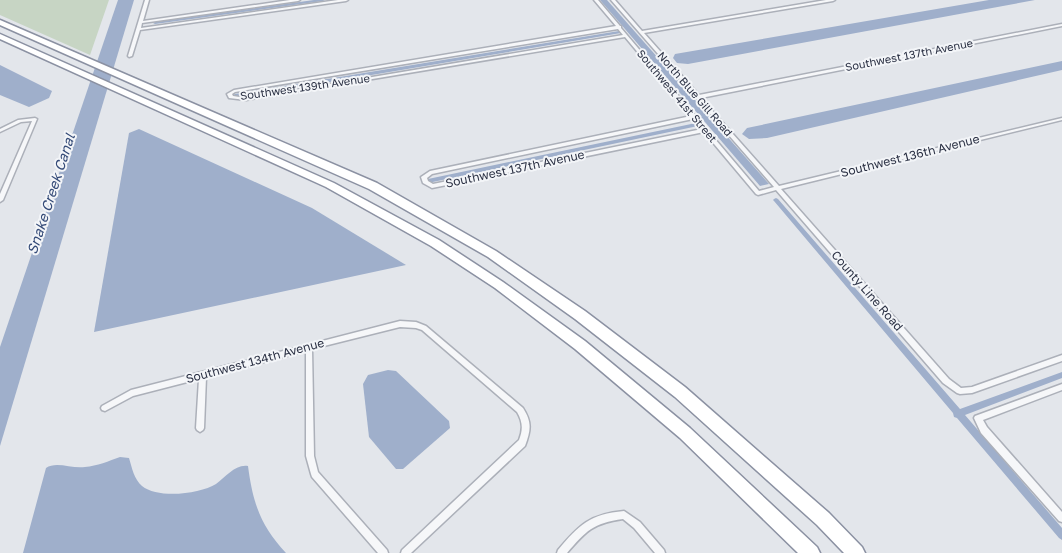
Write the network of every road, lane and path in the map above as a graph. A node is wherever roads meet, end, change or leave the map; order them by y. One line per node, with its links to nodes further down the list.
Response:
1 (147, 0): 8 (street)
2 (298, 0): 8 (street)
3 (346, 0): 11 (street)
4 (596, 0): 10 (street, Southwest 41st Street)
5 (613, 0): 12 (street, North Blue Gill Road)
6 (834, 0): 12 (street)
7 (0, 22): 36 (highway)
8 (142, 22): 11 (street)
9 (1062, 26): 16 (street, Southwest 137th Avenue)
10 (620, 28): 14 (street, Southwest 41st Street); 14 (street, Southwest 139th Avenue)
11 (139, 29): 15 (street)
12 (641, 32): 16 (street, North Blue Gill Road)
13 (0, 36): 35 (highway)
14 (626, 36): 17 (street, Southwest 41st Street)
15 (130, 56)
16 (698, 97): 21 (street, North Blue Gill Road)
17 (695, 117): 20 (street, Southwest 41st Street); 20 (street, Southwest 137th Avenue)
18 (1062, 119): 21 (street, Southwest 136th Avenue)
19 (0, 130): 23 (street)
20 (706, 130): 22 (street, Southwest 41st Street)
21 (777, 188): 22 (street, Southwest 136th Avenue); 25 (street, County Line Road)
22 (758, 193)
23 (1, 197)
24 (308, 348): 26 (street, Southwest 134th Avenue); 31 (street); 32 (street, Southwest 134th Avenue)
25 (1062, 358)
26 (203, 375): 28 (street, Southwest 134th Avenue); 29 (street)
27 (1062, 387): 30 (street)
28 (105, 408)
29 (200, 428)
30 (1062, 518)
31 (384, 553)
32 (405, 553)
33 (561, 553): 34 (street)
34 (661, 553)
35 (811, 553)
36 (856, 553)

